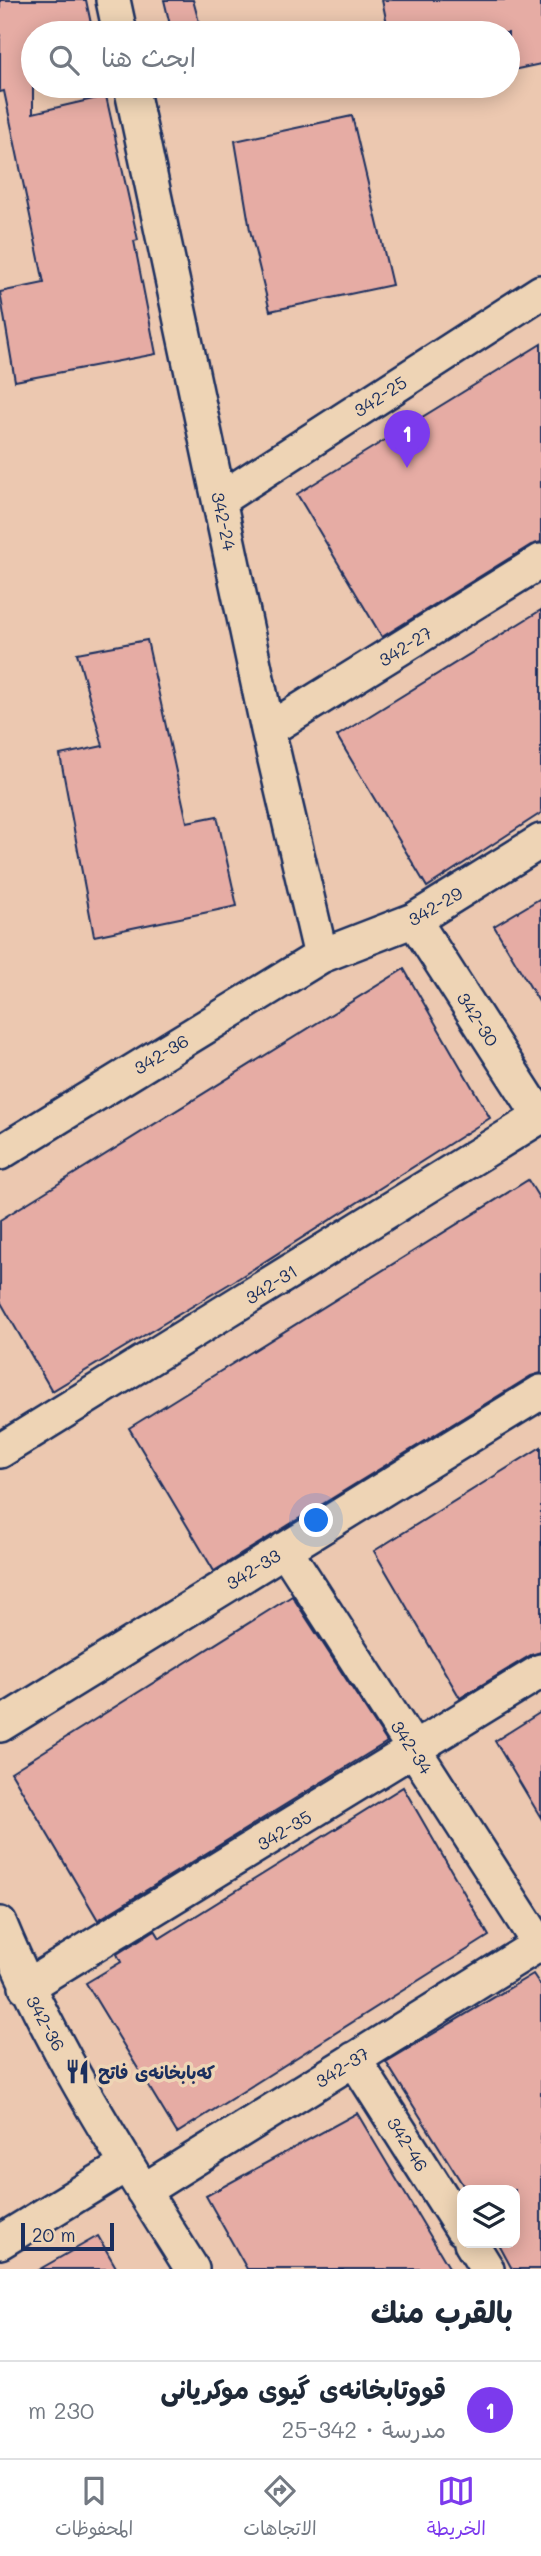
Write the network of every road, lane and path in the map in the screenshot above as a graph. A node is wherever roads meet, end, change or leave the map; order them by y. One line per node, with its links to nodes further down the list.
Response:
1 (113, 0): 2 (street)
2 (117, 21)
3 (134, 98): 5 (street, 342-24)
4 (541, 292): 5 (street, 342-25)
5 (219, 500): 7 (street, 342-24)
6 (541, 561): 7 (street, 342-27)
7 (268, 730): 10 (street, 342-24)
8 (541, 841): 9 (street, 342-29)
9 (414, 920): 10 (street, 342-29); 11 (street, 342-30)
10 (321, 956): 12 (street, 342-36)
11 (541, 1117): 14 (street, 342-31)
12 (0, 1153)
13 (541, 1392): 15 (street, 342-33)
14 (0, 1451)
15 (285, 1549): 17 (street, 342-33); 18 (street, 342-34)
16 (541, 1671): 18 (street, 342-35)
17 (0, 1725)
18 (414, 1750): 20 (street, 342-34); 21 (street, 342-35)
19 (0, 1924): 21 (street, 342-36)
20 (540, 1945): 22 (street, 342-37)
21 (26, 1987): 23 (street, 342-36)
22 (355, 2059): 23 (street, 342-37); 24 (street, 342-46)
23 (134, 2178): 25 (street, 342-37); 27 (street, 342-36)
24 (457, 2221)
25 (0, 2242)
26 (474, 2248): 28 (street)
27 (192, 2269)
28 (487, 2269)

